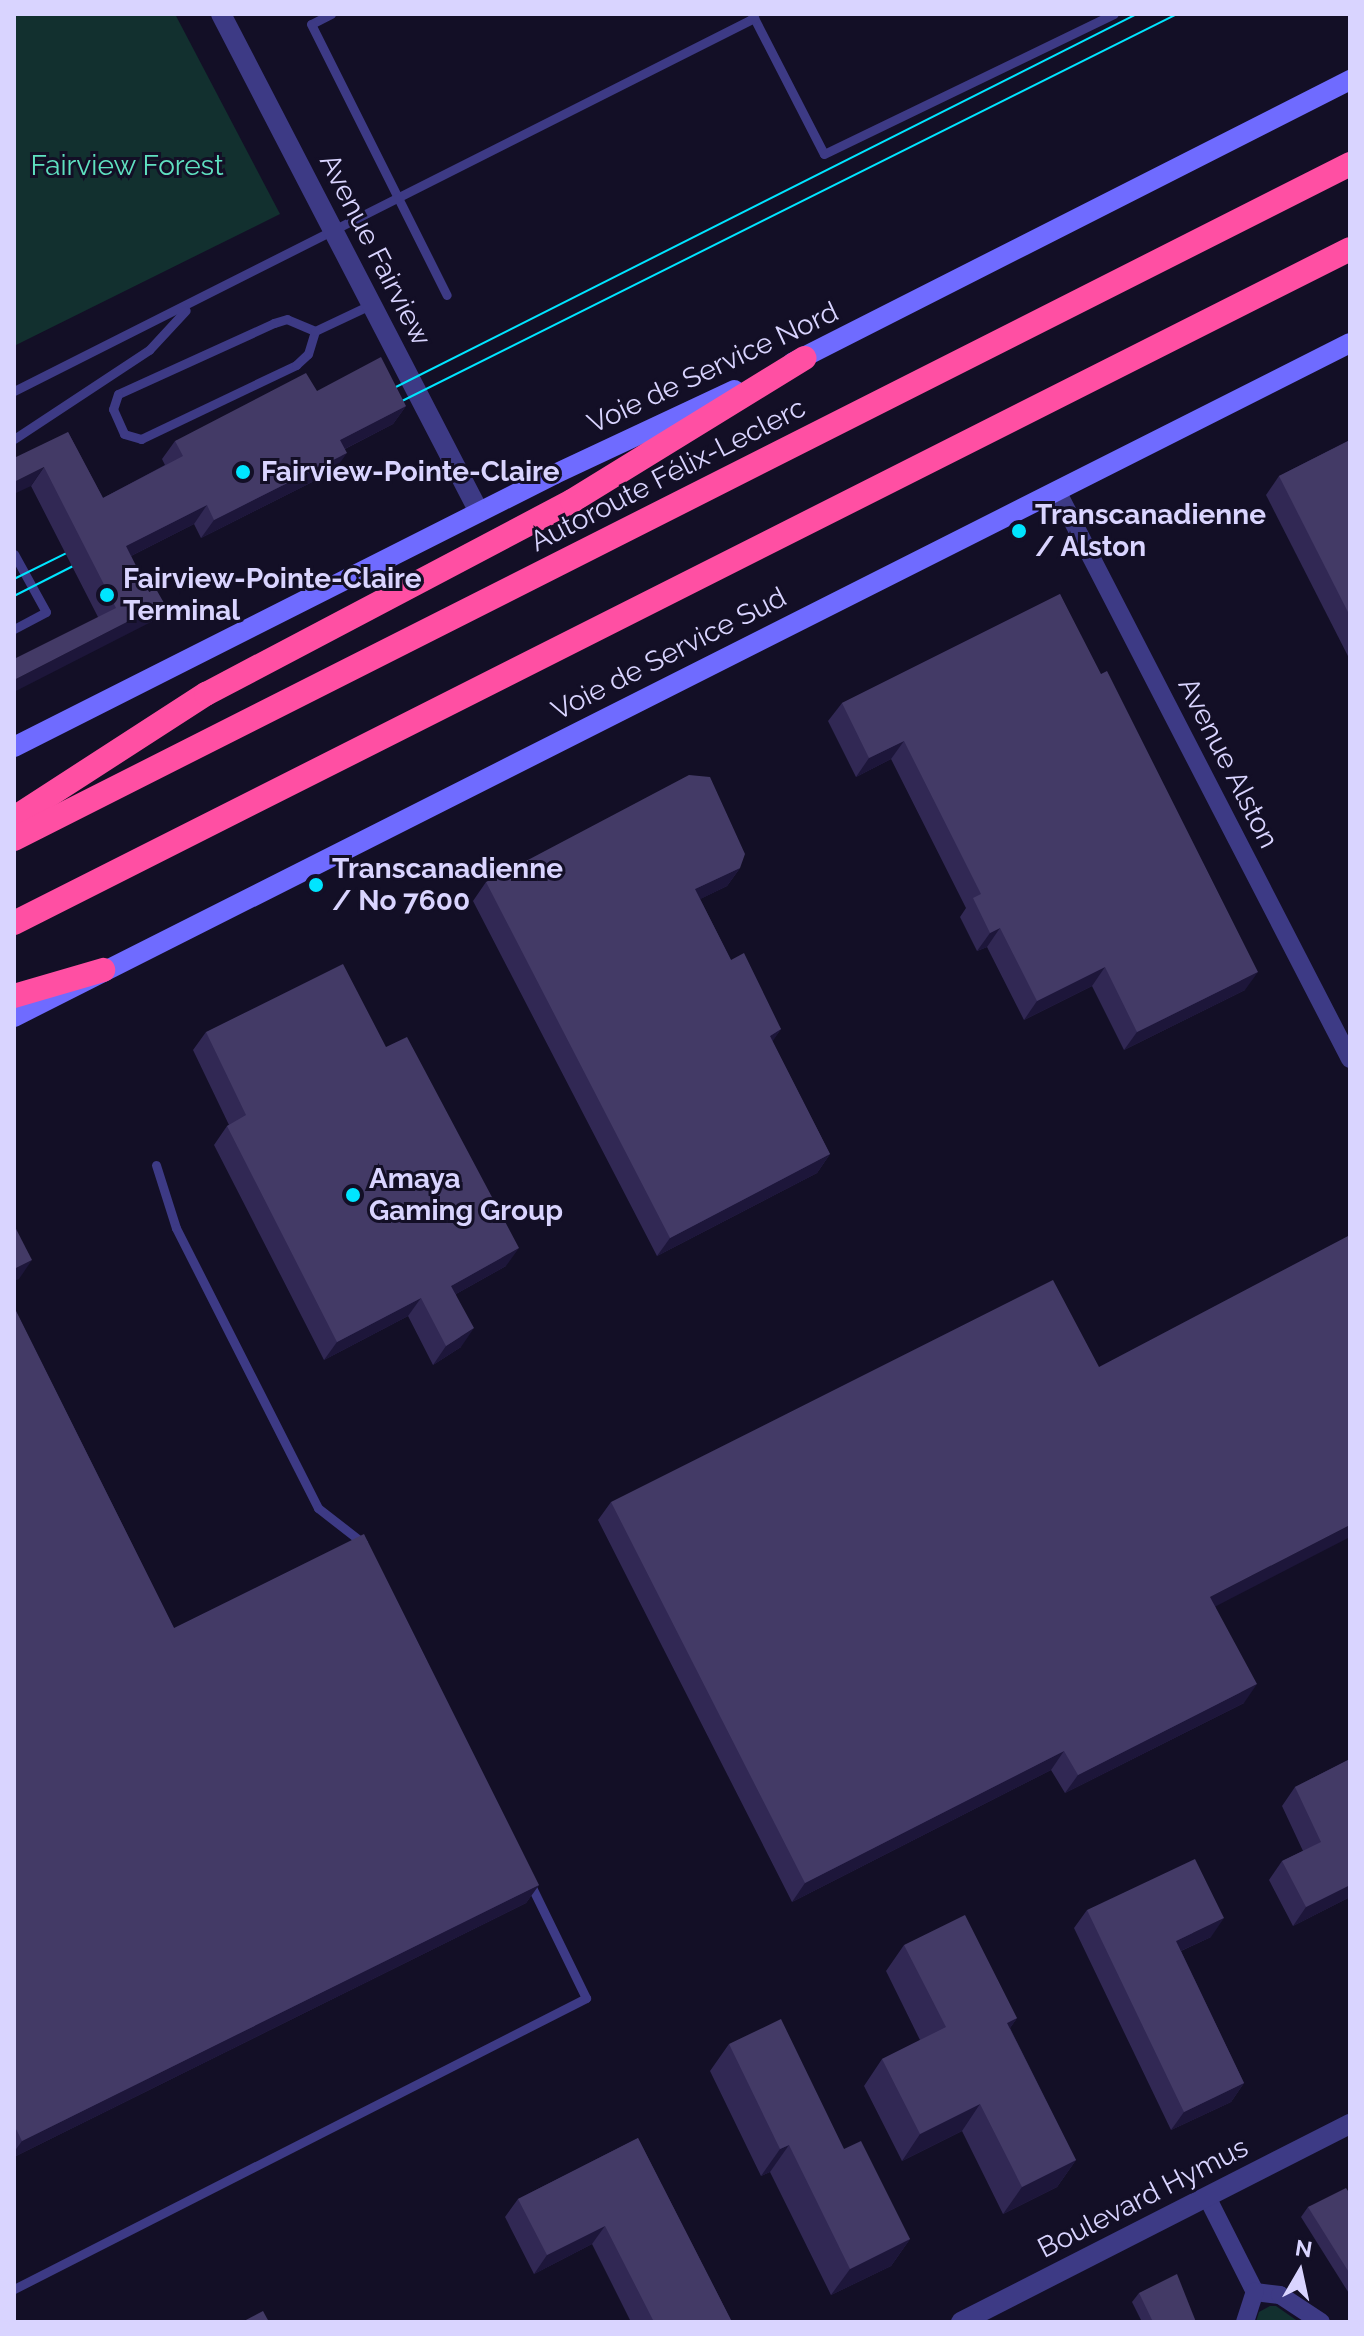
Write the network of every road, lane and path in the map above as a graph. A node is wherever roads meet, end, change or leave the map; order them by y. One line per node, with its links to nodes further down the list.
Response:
1 (221, 14): 8 (street, Avenue Fairview)
2 (331, 14): 7 (lane)
3 (1114, 14): 4 (lane)
4 (753, 16): 7 (lane)
5 (1350, 80): 15 (main road, Voie de Service Nord)
6 (1350, 164): 24 (highway, Autoroute Félix-Leclerc)
7 (399, 202): 8 (lane); 10 (lane)
8 (333, 232): 11 (street, Avenue Fairview); 12 (lane)
9 (1350, 249): 25 (highway)
10 (447, 295)
11 (372, 304): 13 (lane); 19 (street, Avenue Fairview)
12 (190, 306): 16 (lane); 17 (lane)
13 (315, 331): 13 (lane)
14 (1350, 343): 18 (main road, Voie de Service Sud)
15 (804, 358): 19 (main road, Voie de Service Nord); 23 (highway)
16 (14, 391)
17 (14, 439)
18 (1057, 491): 26 (main road, Voie de Service Sud); 29 (street, Avenue Alston)
19 (479, 512): 22 (main road, Voie de Service Nord)
20 (14, 554): 21 (lane)
21 (14, 629)
22 (14, 747)
23 (14, 818)
24 (14, 839)
25 (14, 923)
26 (103, 970): 27 (highway); 28 (main road, Voie de Service Sud)
27 (14, 996)
28 (14, 1017)
29 (1350, 1059)
30 (156, 1165): 31 (lane)
31 (371, 1558)
32 (523, 1870): 35 (lane)
33 (1350, 2124): 34 (street, Boulevard Hymus)
34 (1207, 2197): 36 (street); 37 (street, Boulevard Hymus)
35 (14, 2289)
36 (1255, 2292): 38 (street); 39 (street)
37 (961, 2322)
38 (1245, 2322)
39 (1321, 2322)

